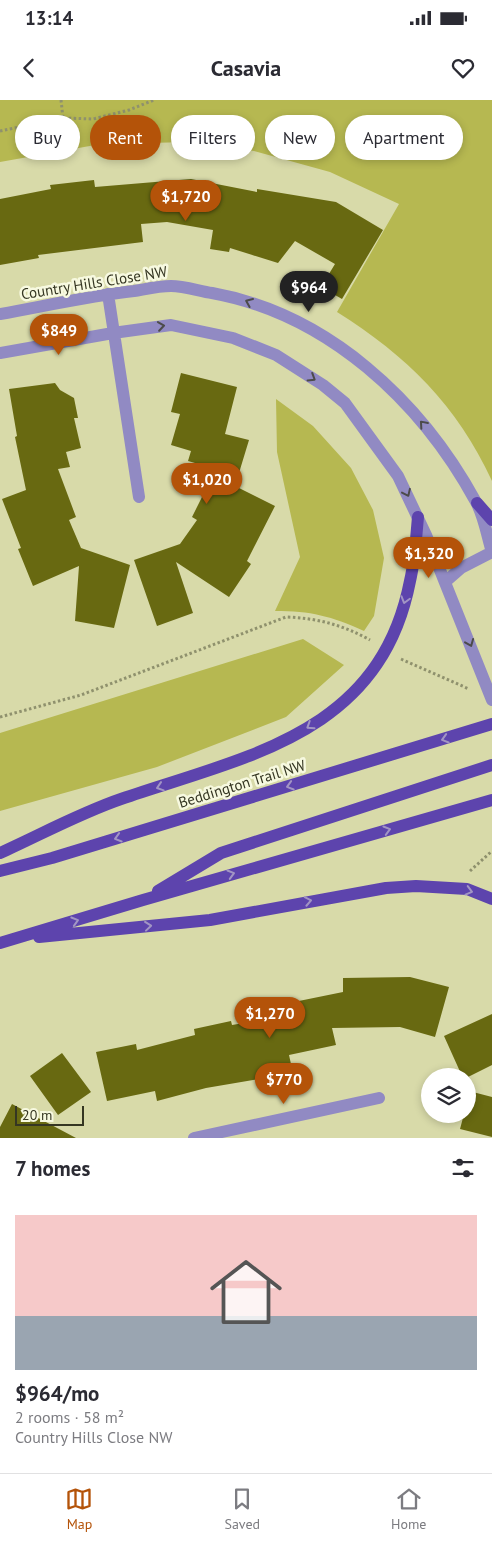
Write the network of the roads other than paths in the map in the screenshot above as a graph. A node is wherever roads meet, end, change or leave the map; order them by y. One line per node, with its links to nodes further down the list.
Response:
1 (108, 294): 2 (street, Country Hills Close NW); 3 (street); 6 (street, Country Hills Close NW, one-way to 1)
2 (0, 314)
3 (113, 332): 4 (street); 5 (street); 7 (street, one-way to 7)
4 (0, 353)
5 (139, 497)
6 (477, 503): 8 (main road); 9 (street, Country Hills Close NW)
7 (418, 517): 10 (street); 15 (main road, one-way to 15)
8 (492, 520)
9 (492, 552): 10 (street, Country Hills Close NW)
10 (445, 582): 11 (street, one-way to 11)
11 (492, 700)
12 (492, 724): 16 (main road, Beddington Trail NW, one-way to 16)
13 (492, 765): 18 (main road)
14 (492, 800): 18 (main road, one-way to 14)
15 (0, 852)
16 (0, 872)
17 (492, 899): 19 (main road, one-way to 17)
18 (143, 900): 19 (main road, one-way to 18)
19 (6, 942)
20 (379, 1098): 21 (street)
21 (194, 1138)

